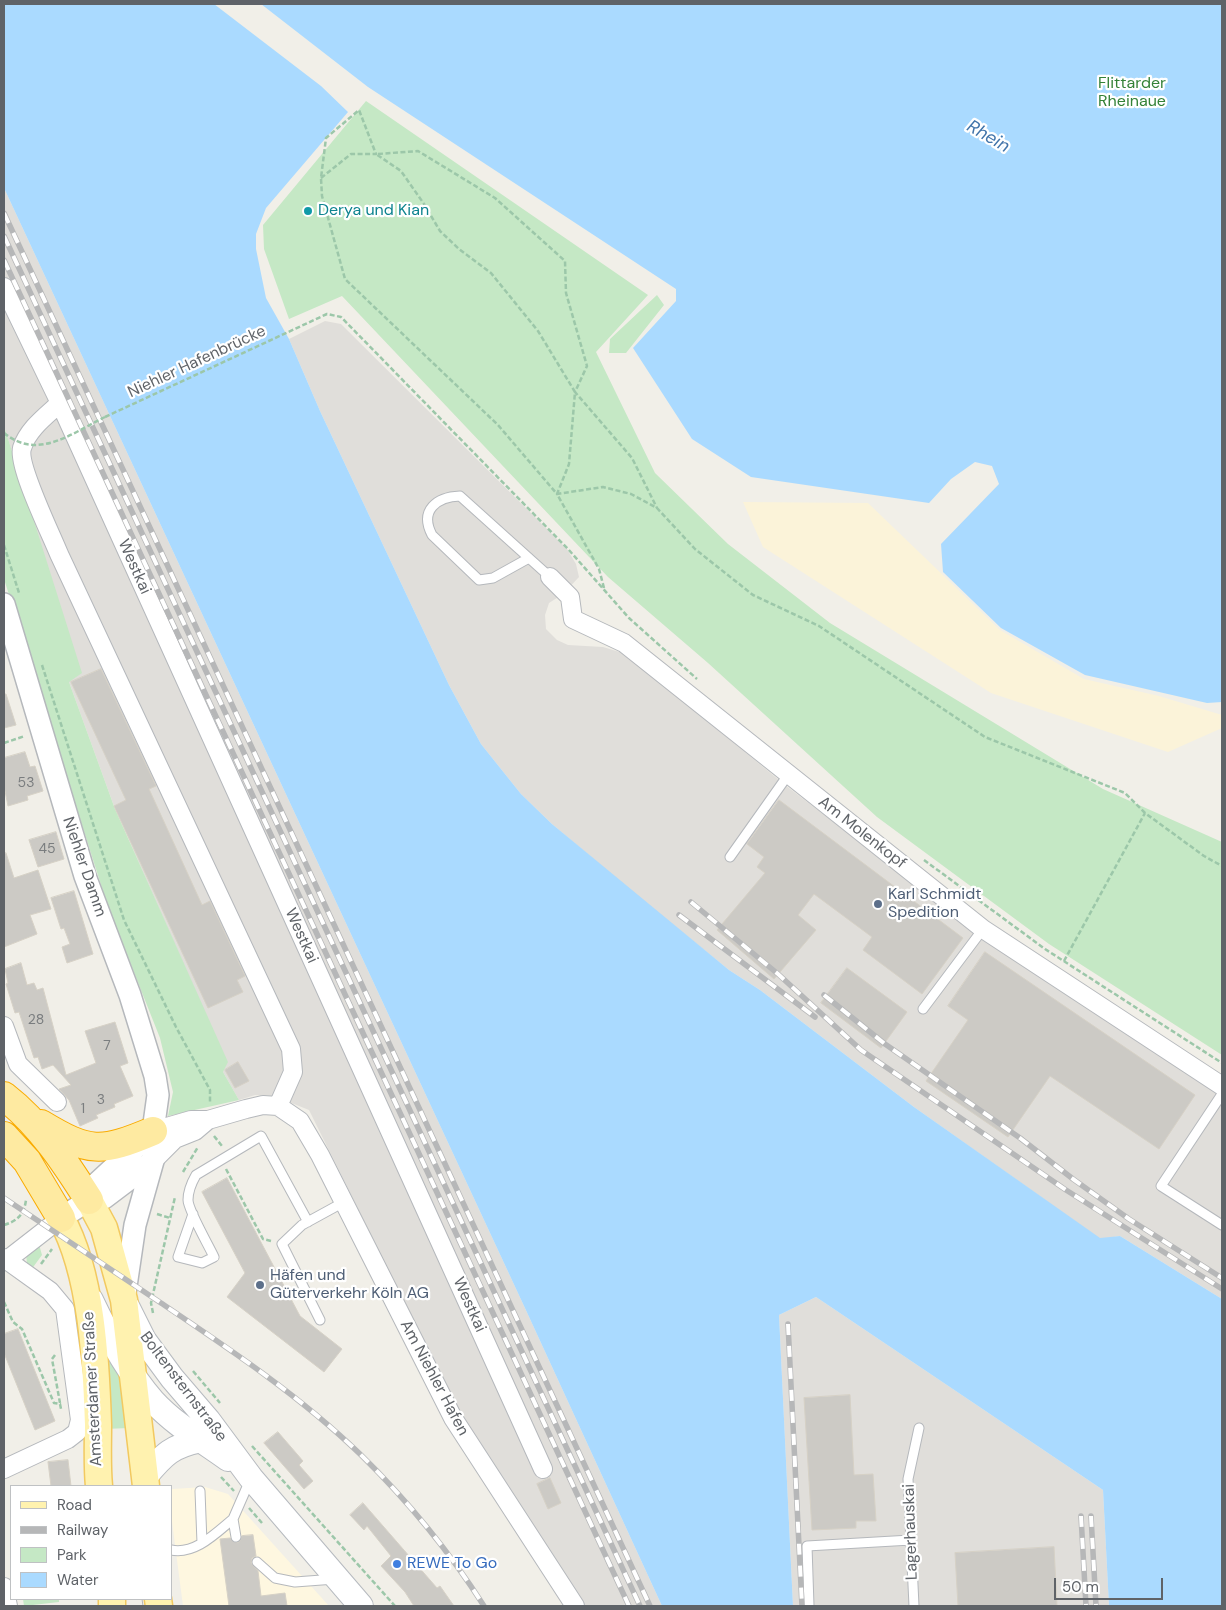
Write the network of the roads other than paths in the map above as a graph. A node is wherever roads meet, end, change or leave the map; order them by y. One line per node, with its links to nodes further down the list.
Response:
1 (4, 287): 2 (street, Westkai)
2 (60, 403): 15 (street); 35 (street, Westkai)
3 (529, 558): 3 (lane); 4 (lane)
4 (550, 577): 6 (street, Am Molenkopf)
5 (13, 602): 18 (street, Niehler Damm)
6 (788, 775): 7 (lane); 8 (street, Am Molenkopf)
7 (730, 857)
8 (983, 928): 9 (lane); 11 (street, Am Molenkopf)
9 (923, 1009)
10 (4, 1026): 14 (street)
11 (1222, 1086)
12 (1222, 1094): 26 (lane)
13 (4, 1096): 16 (highway)
14 (57, 1102)
15 (278, 1106): 17 (street); 22 (street, Am Niehler Hafen)
16 (30, 1118): 18 (highway); 21 (highway)
17 (208, 1120): 18 (street); 20 (street)
18 (153, 1130): 20 (street, Niehler Damm); 21 (street)
19 (4, 1136): 24 (highway)
20 (152, 1161): 21 (street); 29 (street, Niehler Damm)
21 (89, 1200): 24 (street); 29 (main road)
22 (344, 1202): 25 (lane); 50 (street, Am Niehler Hafen)
23 (193, 1214): 23 (lane); 25 (lane)
24 (61, 1218): 27 (street); 28 (main road, Amsterdamer Straße)
25 (308, 1222): 30 (lane)
26 (1222, 1225)
27 (5, 1260): 34 (street)
28 (87, 1292): 31 (main road, Boltensternstraße); 38 (main road, Amsterdamer Straße)
29 (124, 1300): 31 (main road); 37 (main road, Boltensternstraße)
30 (320, 1320)
31 (132, 1373): 33 (main road, Boltensternstraße); 36 (main road)
32 (919, 1428): 42 (lane, Lagerhauskai)
33 (201, 1440): 36 (main road); 37 (main road, Boltensternstraße)
34 (4, 1469)
35 (543, 1469)
36 (145, 1481)
37 (246, 1483): 40 (lane); 46 (main road, Boltensternstraße)
38 (99, 1485)
39 (200, 1491): 43 (lane)
40 (233, 1519): 41 (lane); 43 (lane)
41 (236, 1537)
42 (911, 1540): 51 (lane); 52 (lane, Lagerhauskai)
43 (202, 1543): 44 (lane)
44 (172, 1550)
45 (257, 1562): 46 (lane)
46 (338, 1578): 49 (main road, Boltensternstraße)
47 (4, 1587): 48 (street)
48 (8, 1606)
49 (361, 1606)
50 (575, 1606)
51 (809, 1606)
52 (914, 1606)

